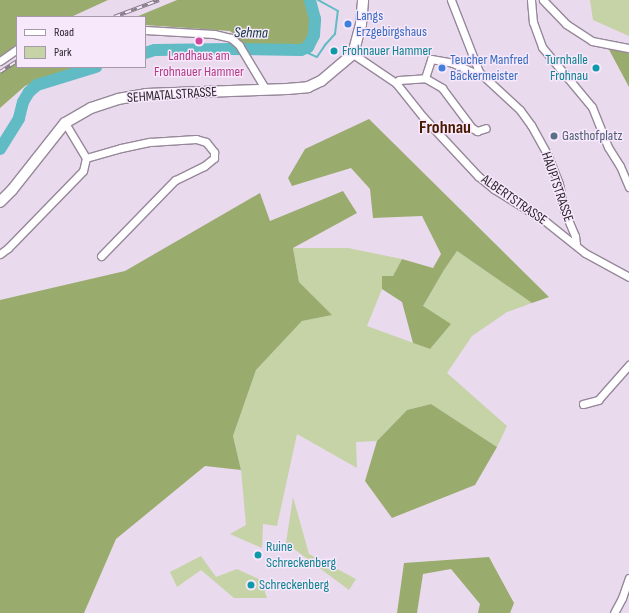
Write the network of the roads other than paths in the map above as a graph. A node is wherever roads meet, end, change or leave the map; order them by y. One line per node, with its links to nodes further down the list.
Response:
1 (363, 0): 8 (main road)
2 (451, 0): 10 (street, HAUPTSTRASSE)
3 (531, 0): 17 (street)
4 (543, 0): 6 (street)
5 (146, 30): 13 (street)
6 (629, 48)
7 (16, 51): 9 (street)
8 (353, 54): 12 (street, ALBERTSTRASSE); 13 (main road, SEHMATALSTRASSE)
9 (0, 61)
10 (479, 72): 11 (street); 19 (street, HAUPTSTRASSE)
11 (425, 78): 12 (street); 15 (street)
12 (396, 83): 19 (street, ALBERTSTRASSE)
13 (266, 90): 14 (main road, SEHMATALSTRASSE)
14 (65, 123): 16 (street); 18 (main road, SEHMATALSTRASSE)
15 (486, 128)
16 (86, 158): 20 (street); 21 (street)
17 (629, 187)
18 (0, 202)
19 (576, 244): 22 (street)
20 (0, 254)
21 (101, 256)
22 (629, 277)
23 (629, 365): 24 (street)
24 (584, 404)
25 (629, 578): 26 (street)
26 (614, 613)

